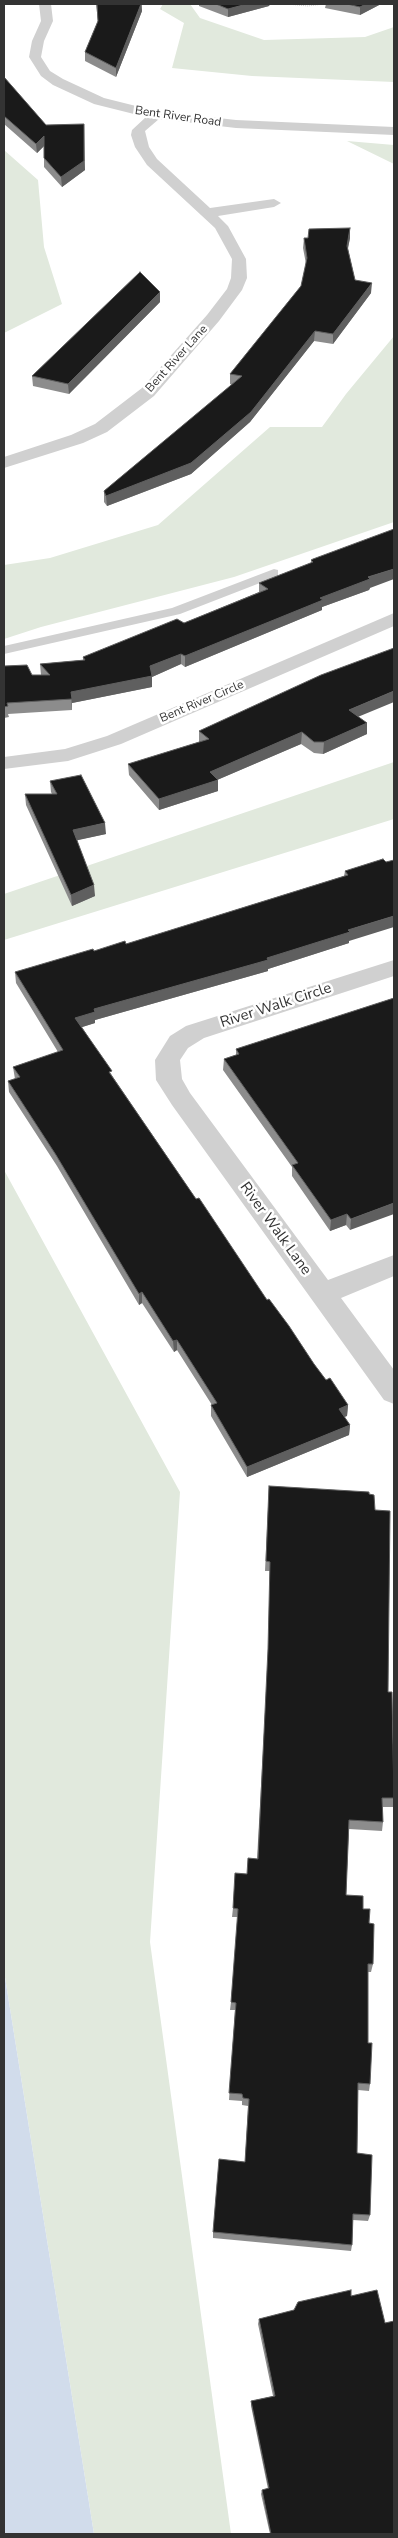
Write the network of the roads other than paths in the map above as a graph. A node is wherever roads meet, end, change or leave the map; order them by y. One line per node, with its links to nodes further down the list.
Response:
1 (45, 4): 2 (street, Bent River Road)
2 (156, 115): 3 (street, Bent River Road); 5 (street, Bent River Lane)
3 (394, 131)
4 (274, 203): 5 (street)
5 (209, 213): 6 (street, Bent River Lane)
6 (4, 463)
7 (274, 573): 9 (lane)
8 (394, 619): 10 (street, Bent River Circle)
9 (4, 650)
10 (4, 763)
11 (394, 968): 12 (street, River Walk Circle)
12 (167, 1060): 14 (street, River Walk Lane)
13 (394, 1265): 14 (street)
14 (323, 1294): 15 (street, River Walk Lane)
15 (394, 1392)

